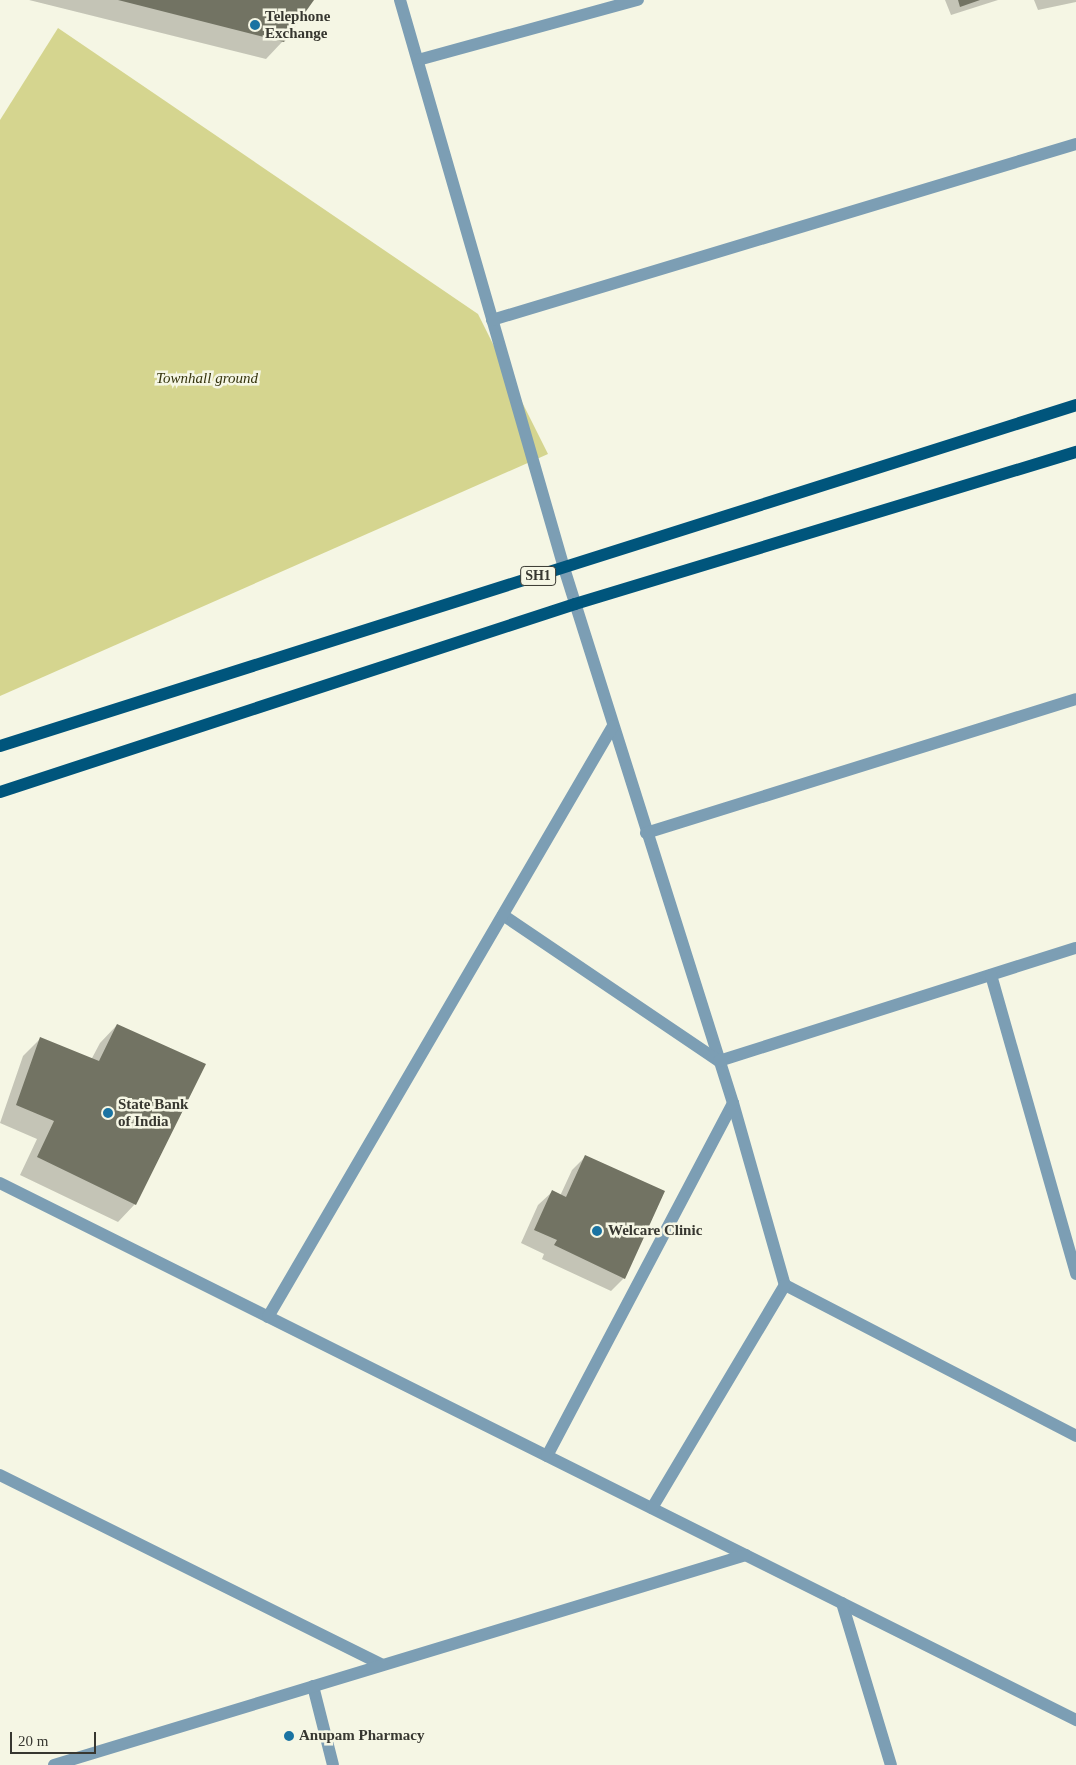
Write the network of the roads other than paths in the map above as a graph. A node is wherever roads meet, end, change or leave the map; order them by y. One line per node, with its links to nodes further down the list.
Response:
1 (400, 0): 3 (street)
2 (638, 0): 3 (street)
3 (418, 60): 5 (street)
4 (1076, 144): 5 (street)
5 (492, 320): 8 (street)
6 (1076, 405): 8 (main road, SH1)
7 (1076, 452): 9 (main road, SH1)
8 (564, 568): 9 (street); 12 (main road, SH1)
9 (575, 604): 11 (street); 13 (main road, SH1)
10 (1076, 699): 14 (street)
11 (613, 726): 14 (street); 15 (street)
12 (0, 746)
13 (0, 792)
14 (646, 833): 18 (street)
15 (503, 915): 18 (street); 23 (street)
16 (1076, 948): 17 (street)
17 (992, 975): 18 (street); 21 (street)
18 (719, 1062): 19 (street)
19 (733, 1103): 22 (street); 25 (street)
20 (0, 1184): 23 (street)
21 (1076, 1274)
22 (785, 1285): 24 (street); 27 (street)
23 (268, 1317): 25 (street)
24 (1076, 1436)
25 (547, 1456): 27 (street)
26 (0, 1475): 30 (street)
27 (652, 1508): 28 (street)
28 (746, 1555): 29 (street); 30 (street)
29 (842, 1603): 32 (street); 35 (street)
30 (382, 1666): 31 (street)
31 (313, 1686): 33 (street); 34 (street)
32 (1076, 1720)
33 (54, 1765)
34 (333, 1765)
35 (892, 1765)

